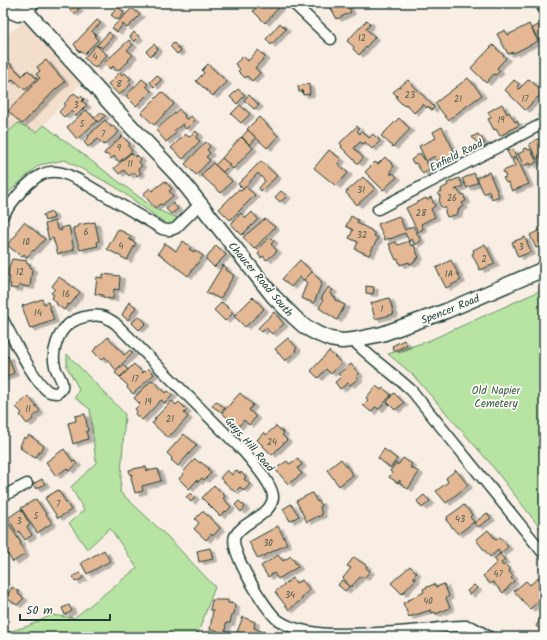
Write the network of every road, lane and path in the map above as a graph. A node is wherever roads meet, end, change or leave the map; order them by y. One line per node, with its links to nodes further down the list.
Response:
1 (293, 3): 6 (street)
2 (540, 3): 5 (street)
3 (29, 7): 4 (street); 8 (street, Chaucer Road South)
4 (6, 8)
5 (544, 9)
6 (331, 39)
7 (544, 123): 9 (street, Enfield Road)
8 (200, 204): 10 (street); 13 (street, Chaucer Road South)
9 (378, 209)
10 (3, 215)
11 (544, 269): 13 (street, Spencer Road)
12 (3, 320): 17 (street, Guys Hill Road)
13 (353, 340): 16 (street)
14 (27, 484): 15 (street)
15 (3, 496)
16 (544, 554)
17 (489, 637)

